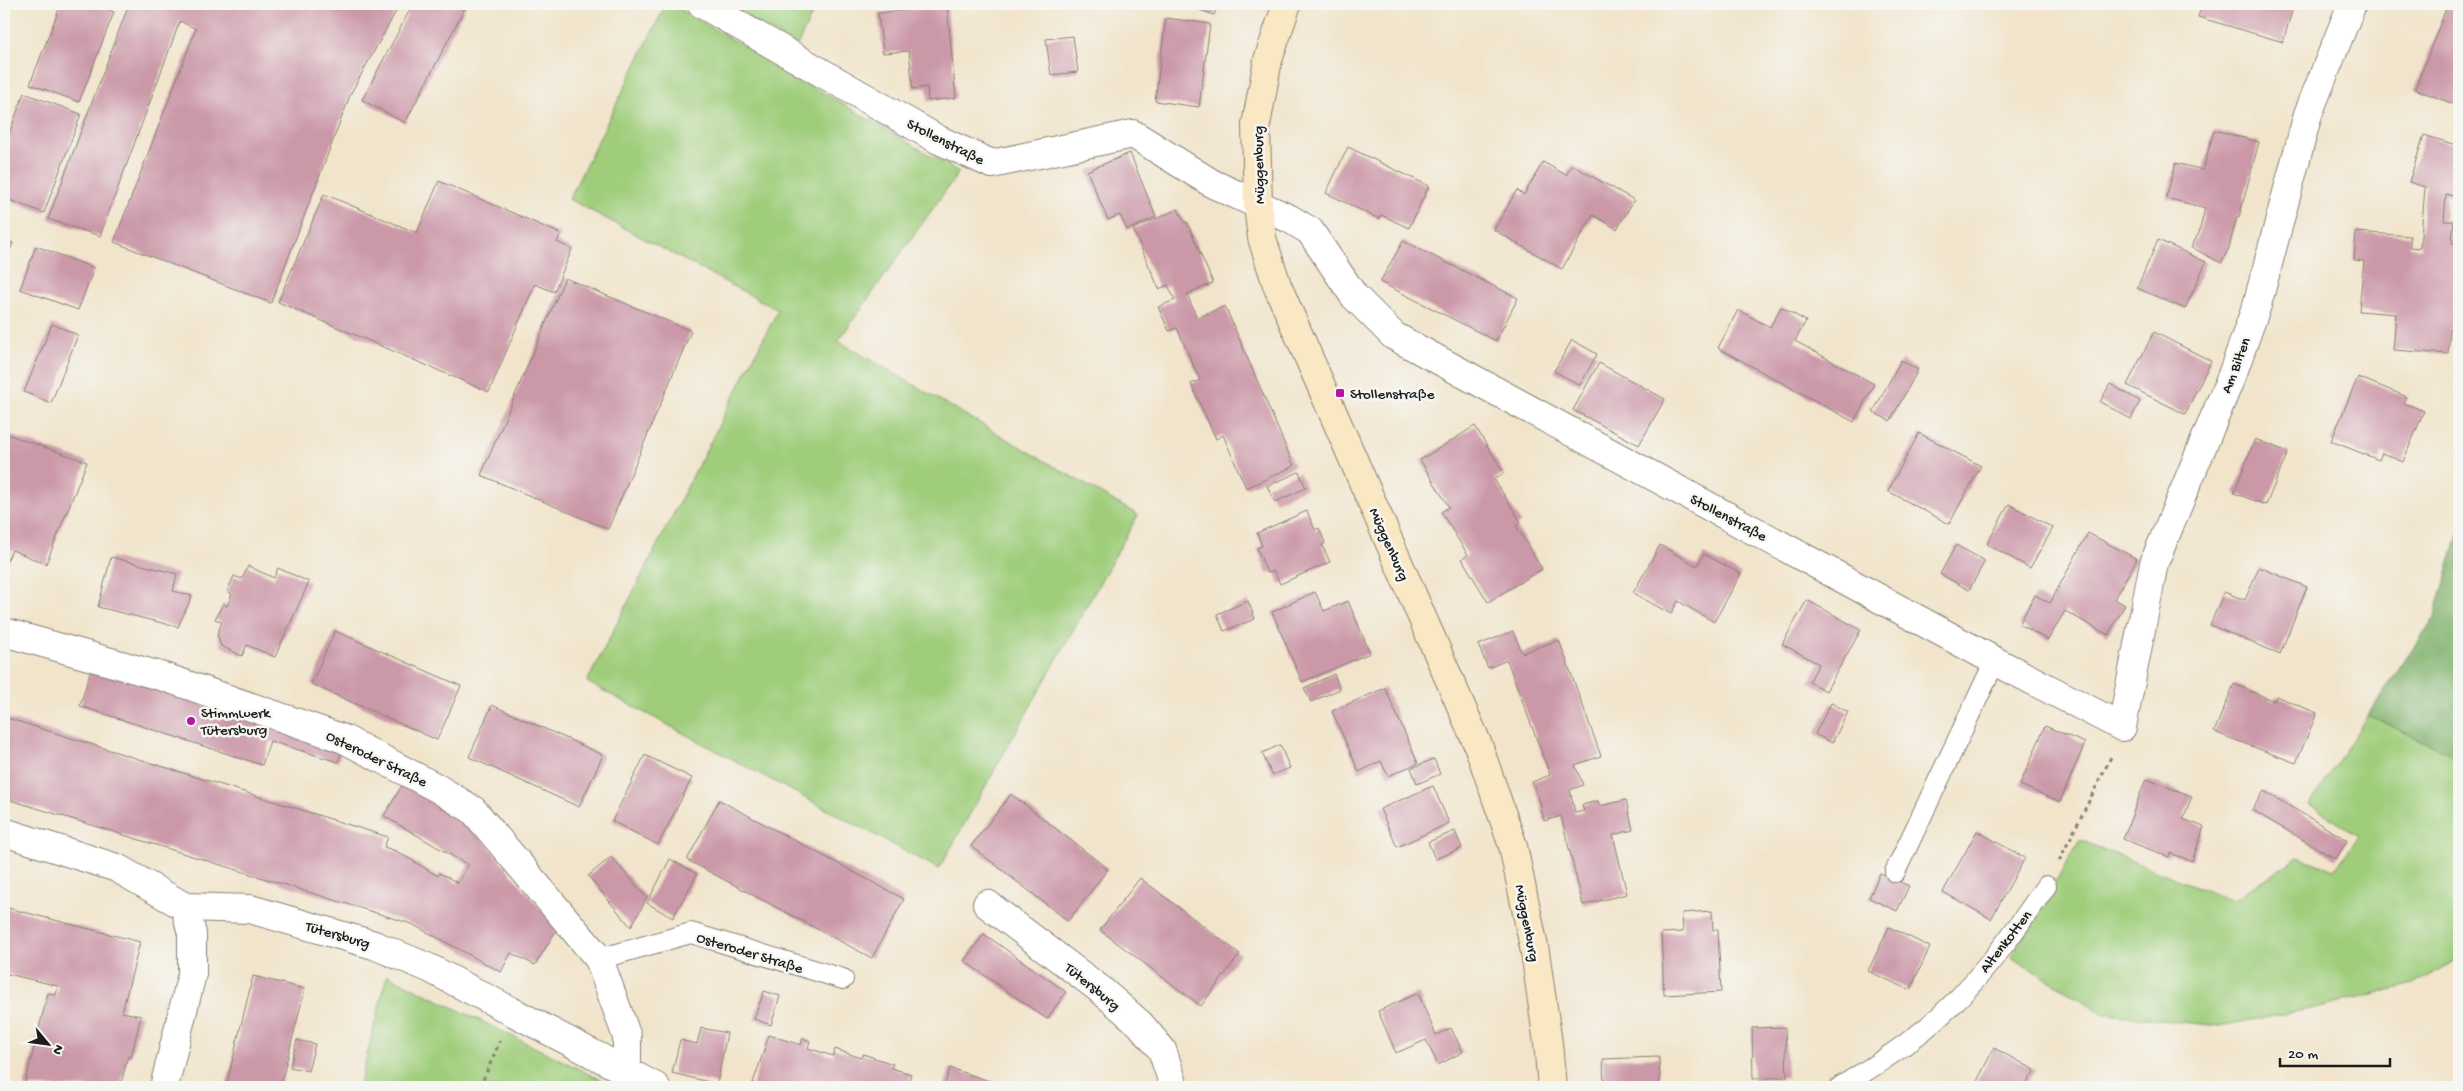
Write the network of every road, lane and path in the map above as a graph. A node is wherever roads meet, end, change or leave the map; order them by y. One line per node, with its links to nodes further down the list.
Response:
1 (702, 4): 4 (street, Stollenstraße)
2 (1287, 4): 4 (main road, Müggenburg)
3 (2352, 4): 7 (street, Am Bilten)
4 (1258, 206): 6 (street, Stollenstraße); 21 (main road, Müggenburg)
5 (4, 632): 13 (street, Osteroder Straße)
6 (1995, 661): 7 (street, Stollenstraße); 9 (lane)
7 (2118, 737): 10 (path)
8 (4, 832): 12 (street, Tütersburg)
9 (1895, 872)
10 (2046, 886): 22 (lane, Altenkotten)
11 (987, 904): 20 (street, Tütersburg)
12 (185, 907): 16 (street, Tütersburg); 17 (street)
13 (599, 959): 14 (lane, Osteroder Straße); 16 (street, Osteroder Straße)
14 (843, 979)
15 (503, 1035): 18 (path)
16 (627, 1074): 19 (street, Tütersburg)
17 (164, 1087)
18 (480, 1087)
19 (656, 1087)
20 (1172, 1087)
21 (1552, 1087)
22 (1840, 1087)

